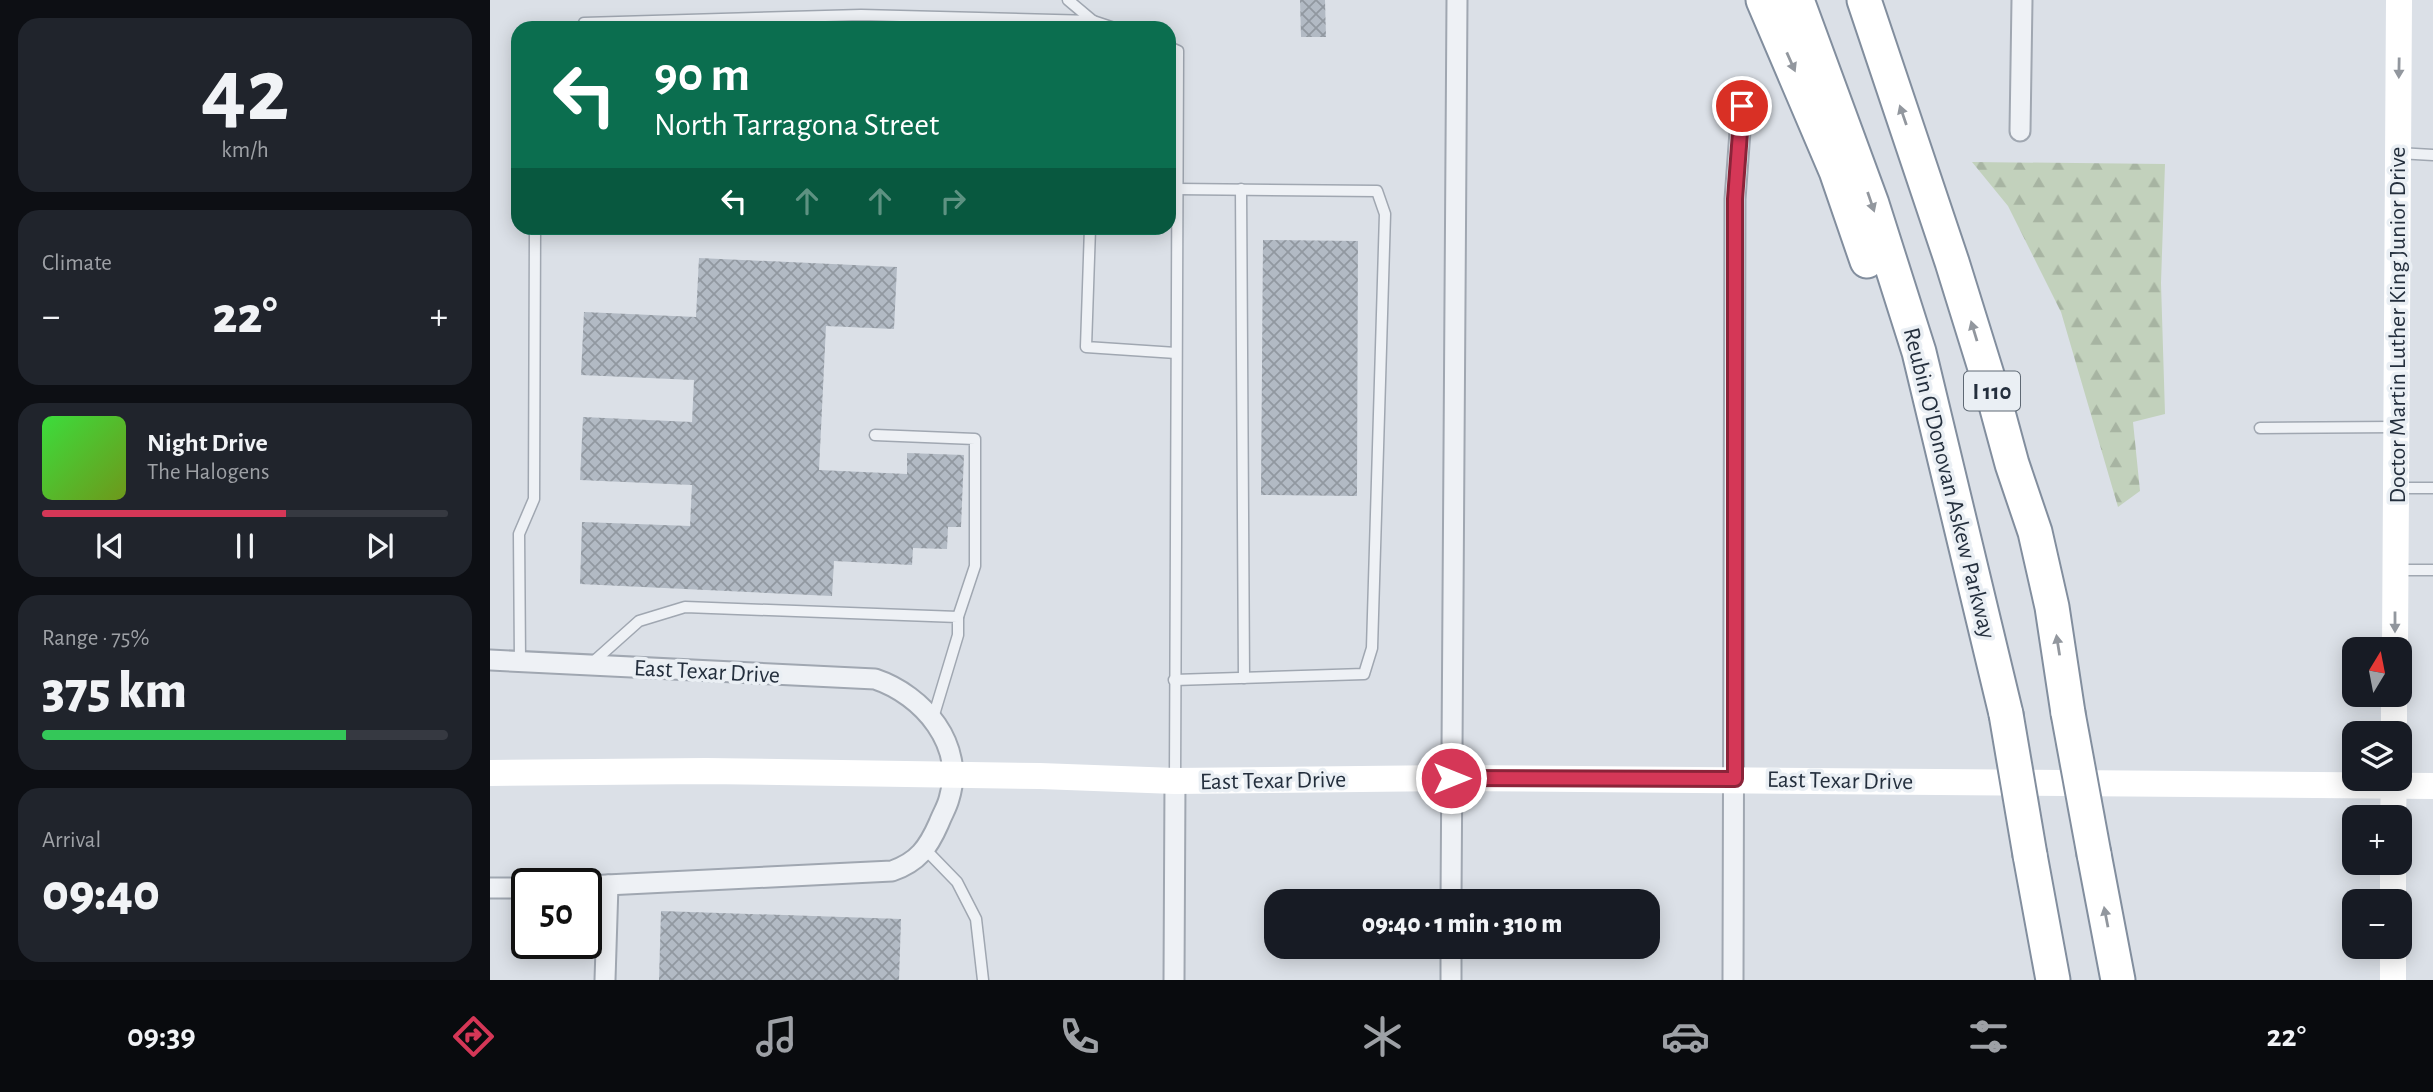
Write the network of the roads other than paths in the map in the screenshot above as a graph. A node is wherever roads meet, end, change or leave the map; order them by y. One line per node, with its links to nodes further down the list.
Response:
1 (1068, 0): 11 (lane)
2 (1457, 0): 41 (street)
3 (1763, 0): 28 (highway, one-way to 28)
4 (1797, 0): 28 (highway, Reubin O'Donovan Askew Parkway / I 110, one-way to 28)
5 (1864, 0): 13 (highway, I 110)
6 (1887, 0): 13 (highway)
7 (2022, 0): 15 (street)
8 (2399, 0): 16 (main road, Doctor Martin Luther King Junior Drive, one-way to 16)
9 (653, 21): 10 (lane)
10 (1016, 21)
11 (1091, 21)
12 (1176, 50): 18 (lane)
13 (1890, 76): 61 (highway, I 110, one-way to 13, bridge)
14 (1742, 106): 42 (street)
15 (2020, 131)
16 (2398, 152): 17 (lane); 24 (main road, Doctor Martin Luther King Junior Drive)
17 (2433, 155)
18 (1177, 189): 19 (lane); 22 (lane)
19 (1241, 189): 36 (lane); 36 (lane)
20 (535, 235): 34 (lane)
21 (1090, 235): 22 (lane)
22 (1176, 353): 37 (lane)
23 (2260, 428): 24 (lane)
24 (2396, 428): 26 (main road, Doctor Martin Luther King Junior Drive)
25 (875, 435): 31 (lane)
26 (2396, 488): 27 (lane); 29 (main road, Doctor Martin Luther King Junior Drive)
27 (2433, 488)
28 (1955, 500): 60 (highway, Reubin O'Donovan Askew Parkway / I 110, bridge)
29 (2395, 570): 30 (lane); 32 (main road, Doctor Martin Luther King Junior Drive, one-way to 32)
30 (2433, 570)
31 (958, 617): 35 (lane); 38 (lane)
32 (2395, 637)
33 (490, 660): 34 (street, East Texar Drive)
34 (520, 662): 35 (street, East Texar Drive)
35 (590, 665): 38 (street, East Texar Drive)
36 (1244, 678): 37 (lane)
37 (1174, 680): 43 (lane)
38 (933, 718): 40 (street, East Texar Drive)
39 (490, 773): 40 (main road, East Texar Drive)
40 (953, 775): 43 (main road, East Texar Drive); 47 (street, East Texar Drive)
41 (1451, 778): 42 (main road, East Texar Drive); 43 (main road, East Texar Drive); 52 (street)
42 (1735, 779): 44 (main road, East Texar Drive); 59 (street)
43 (1175, 781): 57 (street)
44 (2342, 782)
45 (2412, 784): 46 (main road, East Texar Drive)
46 (2433, 786)
47 (925, 849): 49 (street, East Texar Drive); 56 (lane)
48 (602, 885): 49 (street, East Texar Drive)
49 (608, 885): 55 (street)
50 (490, 888): 51 (street)
51 (511, 888)
52 (1451, 889)
53 (1451, 959): 58 (street)
54 (2393, 959): 62 (main road)
55 (605, 980)
56 (983, 980)
57 (1174, 980)
58 (1451, 980)
59 (1733, 980)
60 (2053, 980)
61 (2118, 980)
62 (2393, 980)

